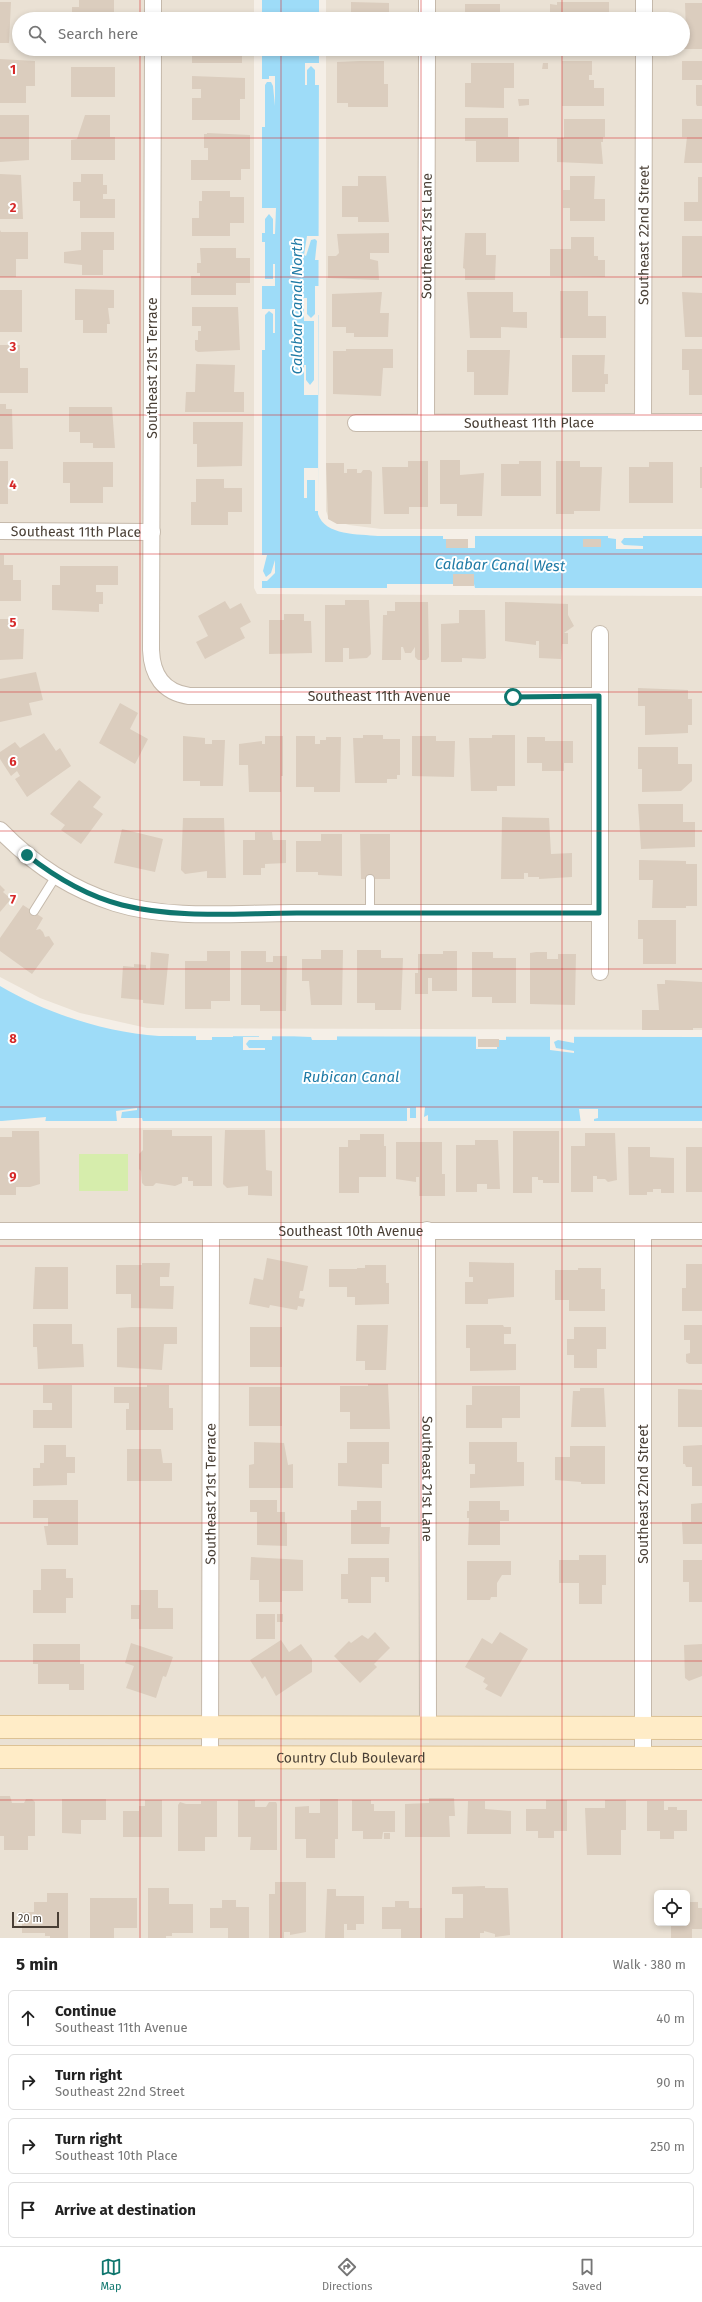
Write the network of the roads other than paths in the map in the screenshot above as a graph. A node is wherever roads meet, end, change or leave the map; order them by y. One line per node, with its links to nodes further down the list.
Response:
1 (153, 0): 4 (street)
2 (427, 0): 5 (street)
3 (644, 0): 6 (street)
4 (153, 12)
5 (427, 12)
6 (644, 12)
7 (153, 56): 15 (street, Southeast 21st Terrace)
8 (427, 56): 13 (street, Southeast 21st Lane)
9 (644, 56): 10 (street, Southeast 22nd Street)
10 (644, 422): 11 (street, Southeast 11th Place); 13 (street, Southeast 11th Place)
11 (702, 422)
12 (356, 423): 13 (street, Southeast 11th Place)
13 (426, 423)
14 (0, 531): 15 (street, Southeast 11th Place)
15 (152, 532): 17 (street, Southeast 21st Terrace)
16 (600, 634): 18 (street)
17 (163, 685): 18 (street, Southeast 11th Avenue)
18 (599, 696): 24 (street)
19 (0, 830): 20 (street)
20 (56, 876): 22 (lane); 23 (street)
21 (370, 879): 23 (lane)
22 (34, 911)
23 (370, 913): 24 (street)
24 (599, 913): 25 (street)
25 (600, 972)
26 (427, 1230): 28 (street, Southeast 10th Avenue); 29 (street, Southeast 10th Avenue); 33 (street, Southeast 21st Lane)
27 (0, 1231): 28 (street, Southeast 10th Avenue)
28 (211, 1231): 32 (street, Southeast 21st Terrace)
29 (643, 1231): 30 (street, Southeast 10th Avenue); 35 (street, Southeast 22nd Street)
30 (702, 1231)
31 (0, 1727): 32 (main road)
32 (211, 1728): 33 (main road); 37 (street, Southeast 21st Terrace)
33 (428, 1728): 35 (main road)
34 (702, 1728): 35 (main road)
35 (643, 1729): 38 (street, Southeast 22nd Street)
36 (0, 1757): 37 (main road, Country Club Boulevard)
37 (210, 1758): 38 (main road, Country Club Boulevard)
38 (643, 1758): 39 (main road, Country Club Boulevard)
39 (702, 1758)

